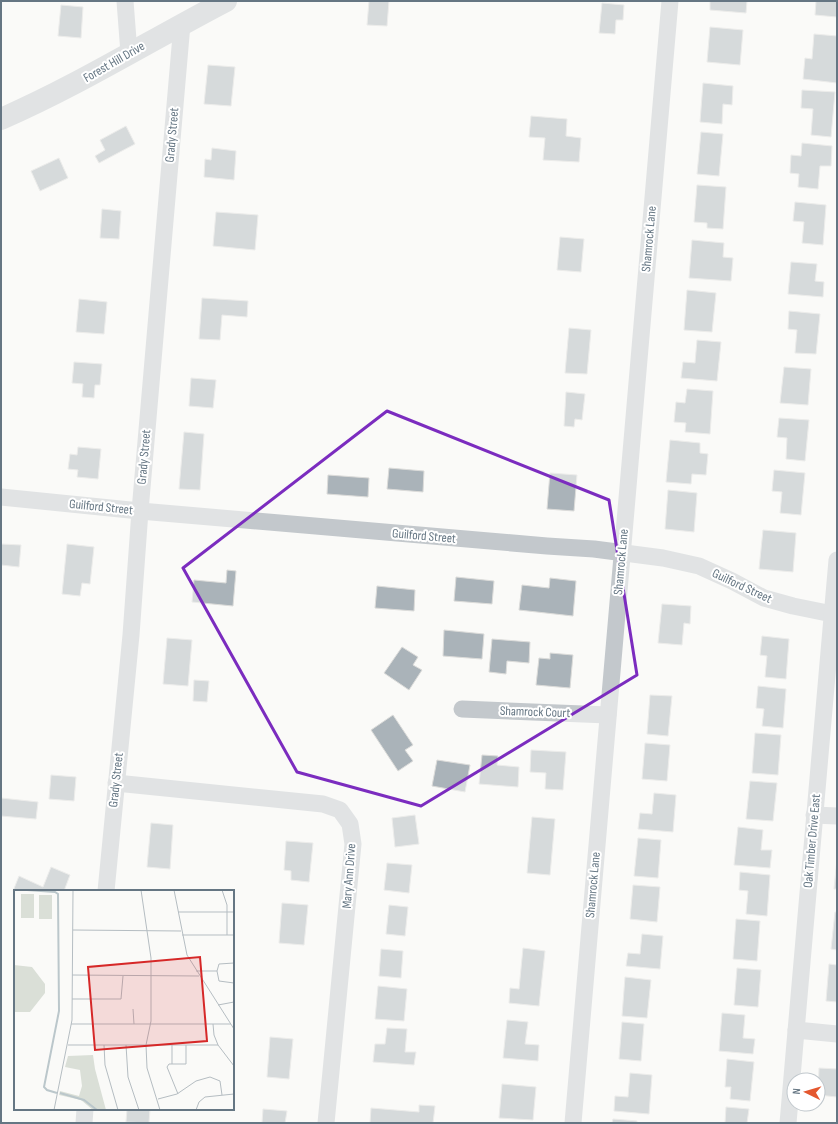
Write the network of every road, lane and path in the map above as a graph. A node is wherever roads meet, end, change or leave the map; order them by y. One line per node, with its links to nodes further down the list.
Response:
1 (125, 1): 5 (street)
2 (226, 1): 4 (street, Forest Hill Drive)
3 (670, 1): 9 (street, Shamrock Lane)
4 (182, 24): 5 (street, Forest Hill Drive); 8 (street, Grady Street)
5 (129, 53): 6 (street, Forest Hill Drive)
6 (1, 119)
7 (1, 497): 8 (street, Guilford Street)
8 (140, 511): 9 (street, Guilford Street); 14 (street, Grady Street)
9 (622, 553): 11 (street, Guilford Street); 13 (street, Shamrock Lane)
10 (837, 560): 11 (street, Oak Timber Drive East)
11 (835, 615): 15 (street, Oak Timber Drive East)
12 (462, 709): 13 (street, Shamrock Court)
13 (608, 715): 23 (street, Shamrock Lane)
14 (116, 783): 17 (street, Grady Street); 22 (street, Mary Ann Drive)
15 (814, 815): 16 (street); 18 (street, Oak Timber Drive East)
16 (837, 816)
17 (106, 890)
18 (796, 1030): 19 (street); 24 (street, Oak Timber Drive East)
19 (837, 1034)
20 (85, 1110): 21 (street)
21 (84, 1123)
22 (326, 1123)
23 (572, 1123)
24 (788, 1123)

